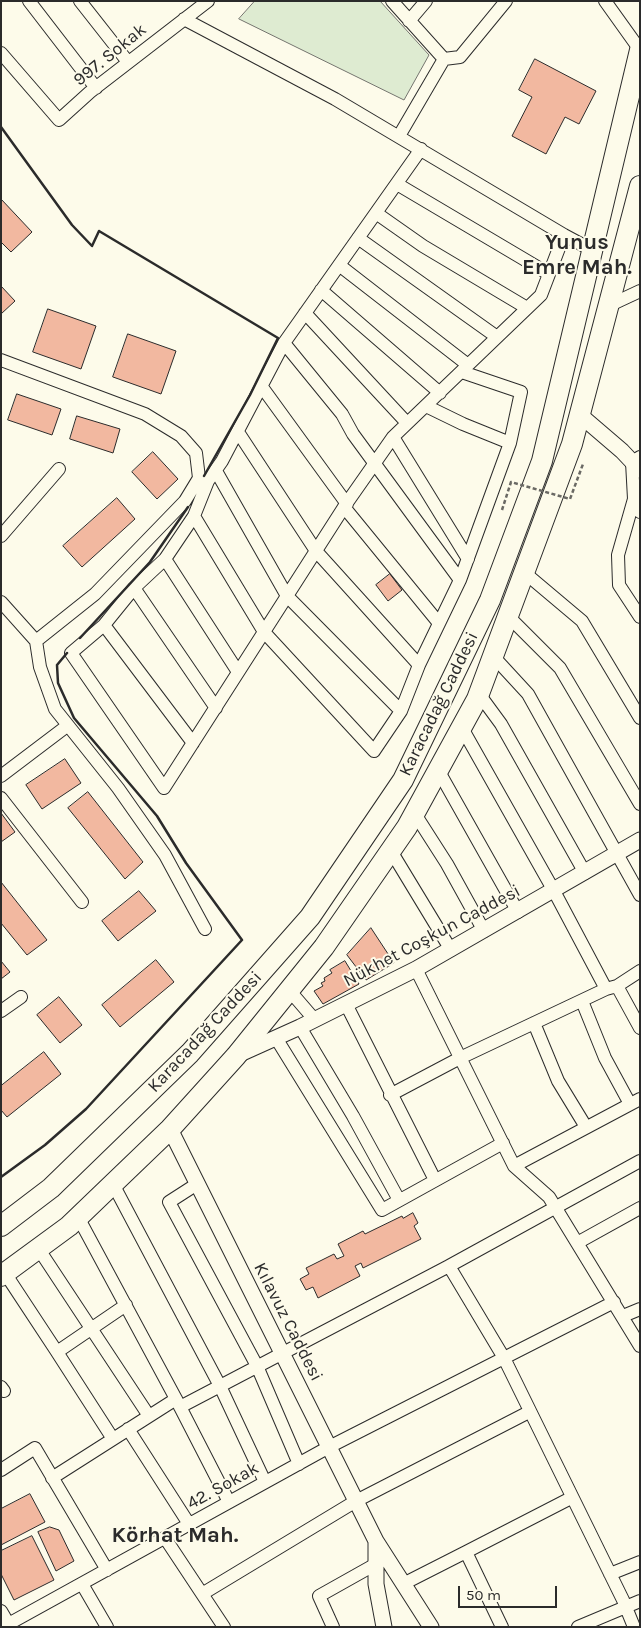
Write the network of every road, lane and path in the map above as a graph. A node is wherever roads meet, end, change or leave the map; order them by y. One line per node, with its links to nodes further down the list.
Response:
1 (29, 1): 14 (street)
2 (80, 1): 13 (street)
3 (208, 1): 8 (street, 997. Sokak)
4 (392, 1): 9 (street)
5 (426, 1): 9 (street)
6 (506, 1): 12 (street)
7 (606, 1): 10 (street)
8 (184, 20): 13 (street, 997. Sokak); 15 (street)
9 (409, 20): 12 (street)
10 (640, 50): 22 (highway, Karacadağ Caddesi)
11 (1, 53): 14 (street, 997. Sokak)
12 (444, 60): 15 (street)
13 (128, 62): 14 (street, 997. Sokak)
14 (96, 88)
15 (399, 136): 16 (street)
16 (421, 149): 17 (street); 20 (street)
17 (397, 184): 19 (street); 24 (street)
18 (640, 186): 27 (highway, Karacadağ Caddesi)
19 (376, 213): 21 (street); 28 (street)
20 (564, 236): 22 (street); 24 (street)
21 (358, 238): 23 (street); 30 (street)
22 (592, 250): 123 (highway, Karacadağ Caddesi)
23 (339, 265): 25 (street); 33 (street)
24 (549, 274): 28 (street)
25 (321, 290): 29 (street); 35 (street)
26 (640, 291): 27 (street)
27 (608, 306): 37 (highway, Karacadağ Caddesi)
28 (527, 308): 30 (street)
29 (305, 313): 31 (street); 38 (street)
30 (497, 337): 33 (street)
31 (284, 343): 34 (street); 42 (street)
32 (1, 360): 66 (street)
33 (465, 369): 35 (street); 41 (street)
34 (262, 387): 39 (street); 48 (street)
35 (440, 393): 36 (street)
36 (426, 406): 38 (street); 41 (street)
37 (580, 415): 43 (street); 56 (highway, Karacadağ Caddesi)
38 (407, 424): 40 (street)
39 (238, 432): 46 (street); 53 (street)
40 (393, 437): 42 (street); 55 (street)
41 (510, 443): 55 (street)
42 (375, 463): 48 (street); 57 (street)
43 (637, 463): 47 (street)
44 (582, 464): 49 (path, bridge)
45 (59, 469): 52 (street)
46 (216, 471): 51 (street); 59 (street)
47 (634, 499): 50 (street); 62 (street)
48 (346, 505): 53 (street); 63 (street)
49 (502, 510)
50 (640, 512)
51 (194, 516): 54 (street); 65 (street)
52 (1, 536)
53 (316, 551): 59 (street); 68 (street)
54 (165, 559): 58 (street); 69 (street)
55 (468, 559): 57 (street)
56 (525, 573): 61 (highway, Karacadağ Caddesi); 71 (street)
57 (460, 580): 63 (street)
58 (134, 588): 64 (street); 72 (street)
59 (288, 596): 65 (street); 73 (street)
60 (1, 602): 66 (street)
61 (509, 617): 67 (highway, Karacadağ Caddesi); 81 (street)
62 (640, 618)
63 (438, 622): 68 (street)
64 (104, 625): 77 (street); 77 (street)
65 (264, 632): 69 (street); 73 (street)
66 (36, 641): 75 (street)
67 (494, 656): 70 (highway, Karacadağ Caddesi); 85 (street)
68 (419, 665): 73 (street)
69 (238, 672): 72 (street)
70 (479, 694): 76 (highway, Karacadağ Caddesi); 86 (street)
71 (636, 703): 74 (street)
72 (216, 708): 77 (street)
73 (402, 712)
74 (640, 718)
75 (67, 726): 79 (street); 91 (street)
76 (462, 728): 78 (highway, Karacadağ Caddesi); 87 (street)
77 (193, 743)
78 (438, 770): 82 (highway, Karacadağ Caddesi); 90 (street)
79 (1, 776)
80 (1, 798): 89 (street)
81 (640, 804)
82 (415, 814): 84 (highway, Karacadağ Caddesi); 92 (street)
83 (640, 840): 85 (street, Nükhet Coşkun Caddesi)
84 (391, 850): 93 (street); 97 (highway, Karacadağ Caddesi)
85 (617, 853): 86 (street, Nükhet Coşkun Caddesi); 88 (street)
86 (586, 872): 87 (street, Nükhet Coşkun Caddesi)
87 (554, 891): 90 (street, Nükhet Coşkun Caddesi); 96 (street)
88 (640, 895)
89 (82, 902)
90 (518, 912): 92 (street, Nükhet Coşkun Caddesi)
91 (205, 929)
92 (484, 931): 93 (street, Nükhet Coşkun Caddesi)
93 (450, 950): 94 (street, Nükhet Coşkun Caddesi)
94 (416, 969): 100 (street, Nükhet Coşkun Caddesi); 108 (street)
95 (640, 971): 96 (street)
96 (612, 988): 99 (street); 105 (street)
97 (289, 990): 102 (street); 107 (highway, Karacadağ Caddesi)
98 (21, 997): 101 (street)
99 (582, 1001): 103 (street); 110 (street)
100 (346, 1004): 102 (street, Nükhet Coşkun Caddesi); 109 (street)
101 (1, 1011)
102 (314, 1019): 104 (street, Nükhet Coşkun Caddesi)
103 (534, 1023): 108 (street); 111 (street)
104 (300, 1027): 106 (street, Nükhet Coşkun Caddesi); 119 (street)
105 (640, 1028)
106 (276, 1038): 107 (street, Nükhet Coşkun Caddesi); 119 (street)
107 (236, 1056): 112 (highway, Karacadağ Caddesi)
108 (460, 1058): 109 (street); 113 (street)
109 (390, 1095): 116 (street)
110 (635, 1102): 111 (street)
111 (586, 1128): 115 (street)
112 (170, 1129): 117 (highway, Karacadağ Caddesi); 118 (street, Kılavuz Caddesi)
113 (503, 1143): 115 (street); 116 (street)
114 (640, 1161): 120 (street)
115 (514, 1166): 120 (street)
116 (435, 1180): 119 (street)
117 (113, 1184): 122 (highway, Karacadağ Caddesi); 138 (street)
118 (197, 1184): 135 (street, Kılavuz Caddesi); 137 (street)
119 (399, 1200)
120 (555, 1208): 124 (street); 126 (street)
121 (640, 1208): 124 (street)
122 (78, 1217): 125 (highway, Karacadağ Caddesi); 129 (street)
123 (1, 1226)
124 (577, 1243): 128 (street)
125 (38, 1248): 127 (highway, Karacadağ Caddesi); 132 (street)
126 (449, 1266): 135 (street); 136 (street)
127 (3, 1274): 134 (street)
128 (614, 1302): 131 (street); 136 (street, 42. Sokak)
129 (126, 1306): 132 (street); 139 (street)
130 (640, 1309): 131 (street)
131 (624, 1316): 133 (street)
132 (92, 1328): 134 (street); 141 (street)
133 (640, 1346)
134 (57, 1352): 143 (street)
135 (282, 1353): 137 (street); 144 (street, Kılavuz Caddesi)
136 (504, 1358): 140 (street); 144 (street, 42. Sokak)
137 (257, 1366): 138 (street); 145 (street)
138 (220, 1386): 139 (street); 148 (street)
139 (178, 1403): 141 (street); 151 (street)
140 (529, 1412): 149 (street); 150 (street)
141 (149, 1416): 142 (street)
142 (128, 1429): 143 (street); 152 (street)
143 (113, 1439): 147 (street)
144 (329, 1447): 145 (street, 42. Sokak); 150 (street, Kılavuz Caddesi)
145 (299, 1464): 148 (street, 42. Sokak)
146 (1, 1470): 147 (street)
147 (52, 1478): 158 (street)
148 (265, 1482): 151 (street, 42. Sokak)
149 (571, 1498): 155 (street); 159 (street)
150 (356, 1501): 153 (street, Kılavuz Caddesi); 162 (street)
151 (230, 1502): 152 (street, 42. Sokak)
152 (190, 1524): 154 (street, 42. Sokak)
153 (375, 1537): 157 (street); 161 (street, Kılavuz Caddesi)
154 (165, 1538): 158 (street, 42. Sokak); 162 (street)
155 (466, 1552): 161 (street); 172 (street)
156 (640, 1562): 159 (street)
157 (376, 1564): 169 (street); 170 (street)
158 (108, 1570): 160 (street, 42. Sokak)
159 (610, 1574): 164 (street)
160 (82, 1584): 166 (street, 42. Sokak); 168 (street)
161 (403, 1584): 171 (street, Kılavuz Caddesi)
162 (202, 1594): 167 (street)
163 (640, 1601): 164 (street)
164 (626, 1607): 173 (street); 174 (street)
165 (1, 1611): 166 (street)
166 (5, 1625)
167 (221, 1626)
168 (107, 1627)
169 (333, 1627)
170 (384, 1627)
171 (431, 1627)
172 (502, 1627)
173 (578, 1627)
174 (634, 1627)

